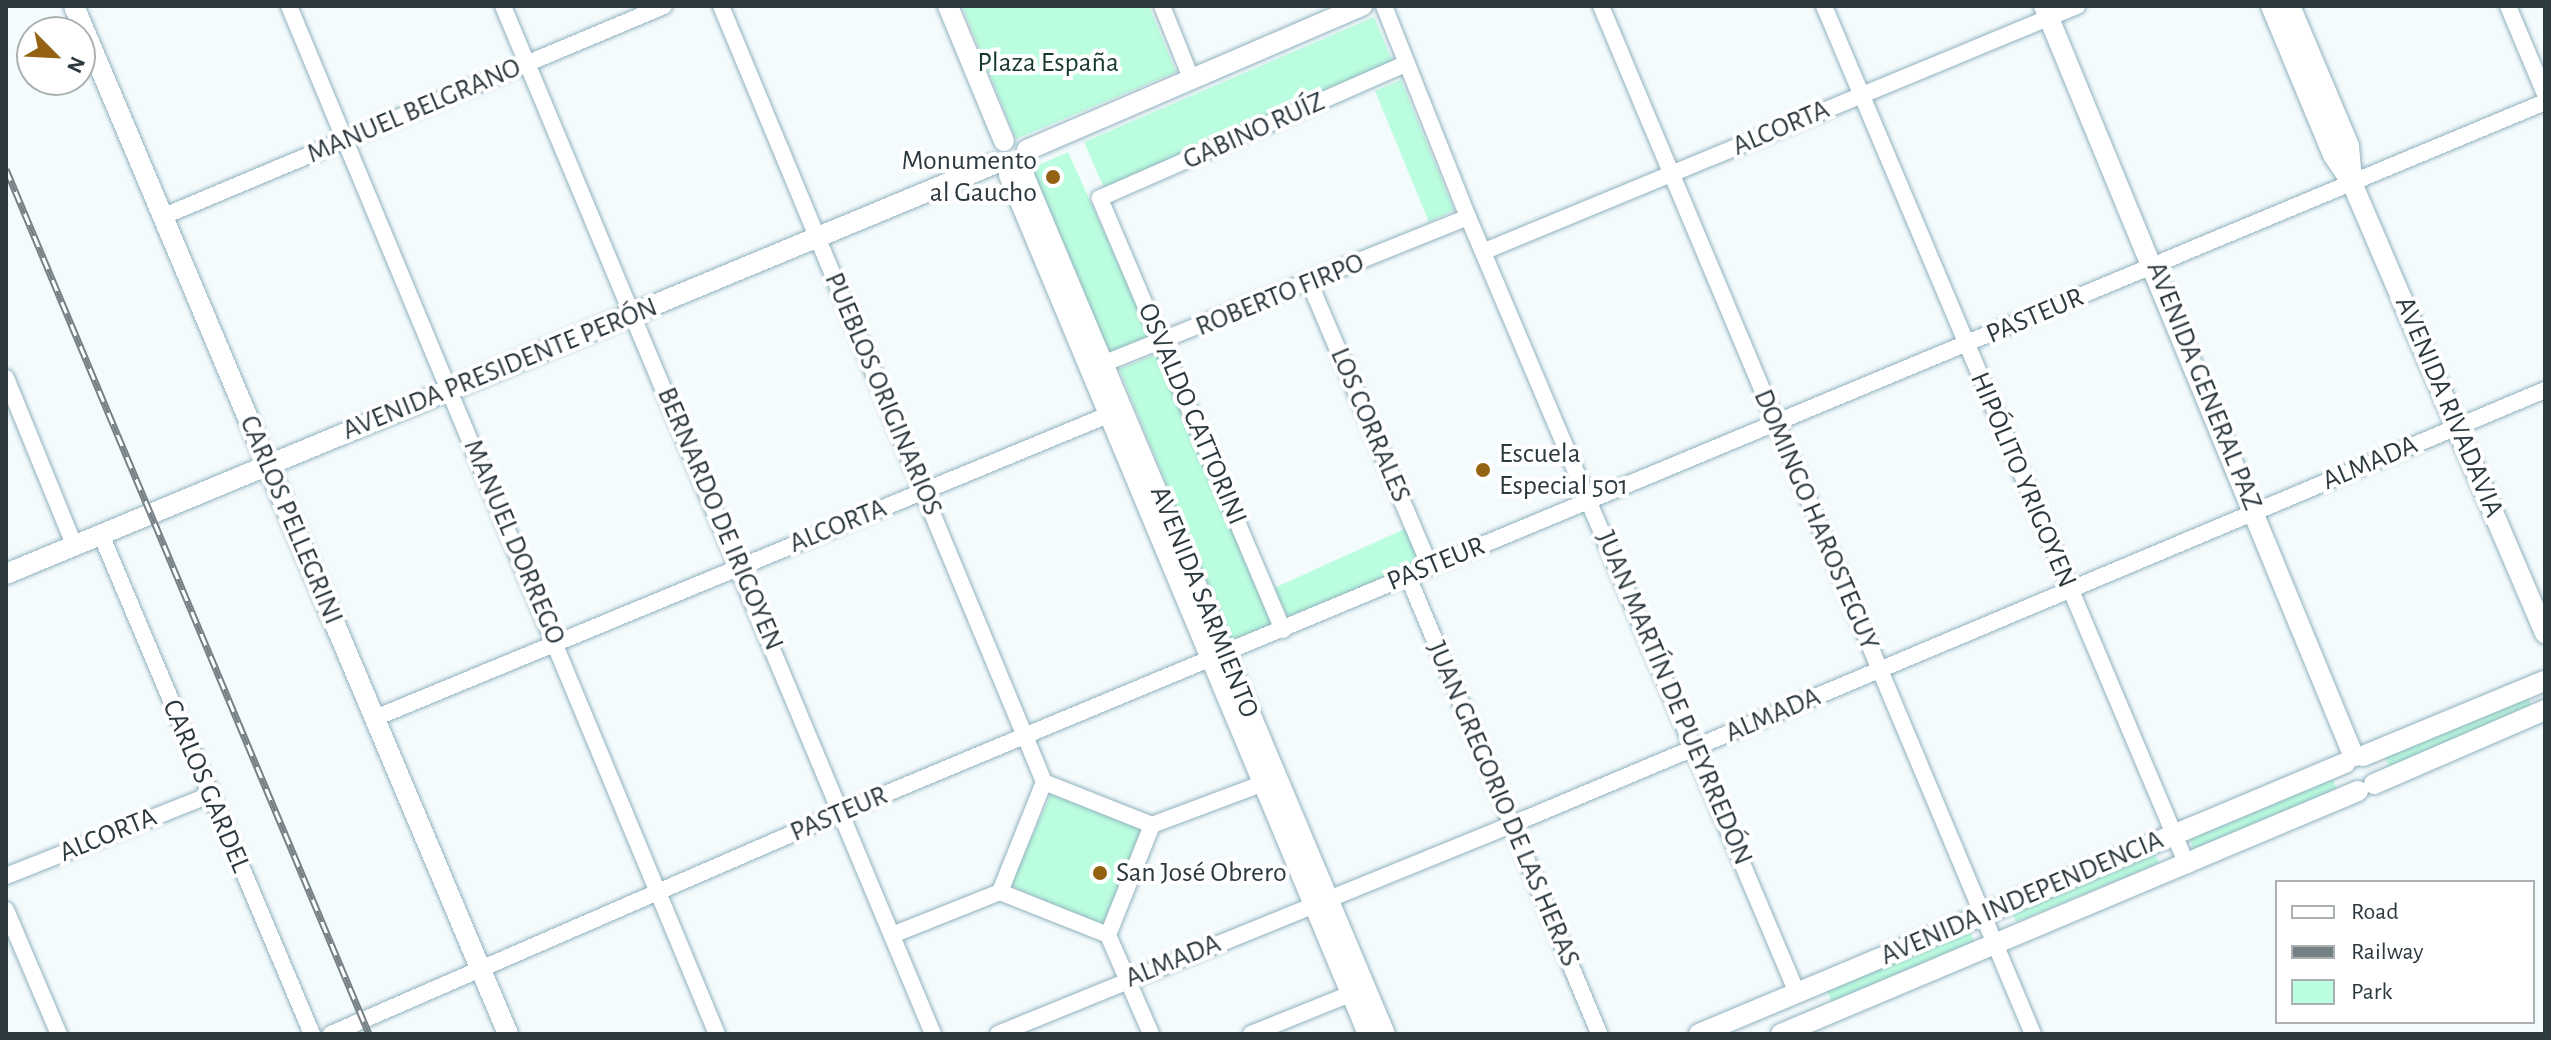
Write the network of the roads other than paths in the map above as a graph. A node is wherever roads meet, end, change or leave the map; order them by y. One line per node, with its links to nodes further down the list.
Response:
1 (74, 6): 28 (main road, CARLOS PELLEGRINI)
2 (289, 6): 23 (street, MANUEL DORREGO)
3 (503, 6): 18 (street, BERNARDO DE IRIGOYEN)
4 (664, 6): 18 (street, MANUEL BELGRANO)
5 (721, 6): 30 (street, PUEBLOS ORIGINARIOS)
6 (948, 6): 24 (main road)
7 (1162, 6): 19 (street)
8 (1362, 6): 19 (main road, AVENIDA PRESIDENTE PERÓN)
9 (1384, 6): 17 (street, JUAN MARTÍN DE PUEYRREDÓN)
10 (1601, 6): 25 (street, DOMINGO HAROSTEGUY)
11 (1824, 6): 21 (street, HIPÓLITO YRIGOYEN)
12 (2077, 6): 16 (street, ALCORTA)
13 (2271, 6): 26 (main road, AVENIDA RIVADAVIA)
14 (2290, 6): 26 (main road, AVENIDA RIVADAVIA)
15 (2508, 6): 20 (street)
16 (2048, 10): 21 (street, ALCORTA); 32 (main road, AVENIDA GENERAL PAZ)
17 (1407, 63): 27 (street, GABINO RUÍZ); 29 (street, JUAN MARTÍN DE PUEYRREDÓN)
18 (526, 64): 23 (street, MANUEL BELGRANO); 34 (street, BERNARDO DE IRIGOYEN)
19 (1191, 78): 24 (main road, AVENIDA PRESIDENTE PERÓN)
20 (2545, 94)
21 (1861, 95): 25 (street, ALCORTA); 36 (street, HIPÓLITO YRIGOYEN)
22 (2545, 102): 26 (street, PASTEUR)
23 (346, 140): 28 (street, MANUEL BELGRANO); 39 (street, MANUEL DORREGO)
24 (1013, 165): 30 (main road, AVENIDA PRESIDENTE PERÓN); 37 (main road, AVENIDA SARMIENTO)
25 (1671, 174): 31 (street, ALCORTA); 42 (street, DOMINGO HAROSTEGUY)
26 (2352, 183): 32 (street, PASTEUR); 43 (main road, AVENIDA RIVADAVIA)
27 (1100, 198): 35 (street, OSVALDO CATTORINI)
28 (164, 216): 44 (main road, CARLOS PELLEGRINI)
29 (1468, 217): 31 (street, JUAN MARTÍN DE PUEYRREDÓN); 33 (street, ROBERTO FIRPO)
30 (817, 237): 34 (main road, AVENIDA PRESIDENTE PERÓN); 45 (street, PUEBLOS ORIGINARIOS)
31 (1485, 251): 46 (street, JUAN MARTÍN DE PUEYRREDÓN)
32 (2154, 266): 36 (street, PASTEUR); 47 (main road, AVENIDA GENERAL PAZ)
33 (1310, 284): 35 (street, ROBERTO FIRPO); 51 (street, LOS CORRALES)
34 (634, 315): 39 (main road, AVENIDA PRESIDENTE PERÓN); 50 (street, BERNARDO DE IRIGOYEN)
35 (1162, 343): 37 (street, ROBERTO FIRPO); 55 (street, OSVALDO CATTORINI)
36 (1966, 345): 42 (street, PASTEUR); 54 (street, HIPÓLITO YRIGOYEN)
37 (1098, 366): 41 (main road, AVENIDA SARMIENTO)
38 (6, 378): 49 (street)
39 (449, 388): 44 (main road, AVENIDA PRESIDENTE PERÓN); 57 (street, MANUEL DORREGO)
40 (2545, 390): 43 (street, ALMADA)
41 (1117, 412): 45 (street, ALCORTA); 58 (main road, AVENIDA SARMIENTO)
42 (1776, 424): 46 (street, PASTEUR); 59 (street, DOMINGO HAROSTEGUY)
43 (2458, 426): 47 (street, ALMADA); 56 (main road, AVENIDA RIVADAVIA)
44 (268, 464): 48 (main road, AVENIDA PRESIDENTE PERÓN); 63 (main road, CARLOS PELLEGRINI)
45 (925, 491): 50 (street, ALCORTA); 64 (street, PUEBLOS ORIGINARIOS)
46 (1592, 501): 51 (street, PASTEUR); 65 (street, JUAN MARTÍN DE PUEYRREDÓN)
47 (2256, 512): 54 (street, ALMADA); 66 (main road, AVENIDA GENERAL PAZ)
48 (102, 537): 49 (main road, AVENIDA PRESIDENTE PERÓN); 70 (street, CARLOS GARDEL)
49 (74, 545): 52 (main road, AVENIDA PRESIDENTE PERÓN)
50 (740, 566): 57 (street, ALCORTA); 71 (street, BERNARDO DE IRIGOYEN)
51 (1430, 567): 53 (street, PASTEUR)
52 (6, 574)
53 (1407, 574): 55 (street, PASTEUR); 72 (street, JUAN GREGORIO DE LAS HERAS)
54 (2069, 590): 59 (street, ALMADA); 74 (street, HIPÓLITO YRIGOYEN)
55 (1283, 630): 58 (street, PASTEUR)
56 (2545, 633)
57 (556, 644): 63 (street, ALCORTA); 77 (street, MANUEL DORREGO)
58 (1217, 658): 64 (street, PASTEUR); 67 (main road, AVENIDA SARMIENTO)
59 (1879, 670): 65 (street, ALMADA); 81 (street, DOMINGO HAROSTEGUY)
60 (2545, 681): 61 (main road); 66 (main road, AVENIDA INDEPENDENCIA)
61 (2545, 699)
62 (2545, 710): 69 (main road, AVENIDA INDEPENDENCIA)
63 (375, 718): 85 (main road, CARLOS PELLEGRINI)
64 (1028, 737): 68 (street, PUEBLOS ORIGINARIOS); 71 (street, PASTEUR)
65 (1695, 747): 72 (street, ALMADA); 88 (street, JUAN MARTÍN DE PUEYRREDÓN)
66 (2354, 759): 69 (main road); 69 (main road); 74 (main road, AVENIDA INDEPENDENCIA)
67 (1270, 780): 73 (street); 79 (main road, AVENIDA SARMIENTO)
68 (1044, 782): 73 (street); 78 (street)
69 (2366, 788): 75 (main road, AVENIDA INDEPENDENCIA)
70 (210, 795): 76 (street, ALCORTA); 92 (street, CARLOS GARDEL)
71 (842, 812): 77 (street, PASTEUR); 82 (street, BERNARDO DE IRIGOYEN)
72 (1513, 824): 79 (street, ALMADA); 100 (street, JUAN GREGORIO DE LAS HERAS)
73 (1152, 825): 83 (street)
74 (2174, 834): 75 (street, HIPÓLITO YRIGOYEN); 81 (main road, AVENIDA INDEPENDENCIA)
75 (2187, 865): 84 (main road, AVENIDA INDEPENDENCIA)
76 (6, 876)
77 (660, 892): 85 (street, PASTEUR); 95 (street, MANUEL DORREGO)
78 (1000, 892): 82 (street); 83 (street)
79 (1319, 902): 86 (street, ALMADA); 87 (main road, AVENIDA SARMIENTO)
80 (6, 910): 91 (street)
81 (1983, 914): 84 (street, DOMINGO HAROSTEGUY); 88 (main road, AVENIDA INDEPENDENCIA)
82 (892, 935): 96 (street, BERNARDO DE IRIGOYEN)
83 (1108, 935): 86 (street)
84 (1996, 945): 89 (main road, AVENIDA INDEPENDENCIA); 103 (street, DOMINGO HAROSTEGUY)
85 (481, 968): 93 (street, PASTEUR); 94 (main road, CARLOS PELLEGRINI)
86 (1127, 979): 97 (street, ALMADA); 98 (street)
87 (1358, 990): 90 (main road, AVENIDA SARMIENTO); 99 (street)
88 (1797, 993): 89 (main road); 101 (main road, AVENIDA INDEPENDENCIA)
89 (1813, 1028): 102 (main road, AVENIDA INDEPENDENCIA)
90 (1373, 1032)
91 (59, 1034)
92 (312, 1034)
93 (331, 1034)
94 (508, 1034)
95 (717, 1034)
96 (933, 1034)
97 (998, 1034)
98 (1151, 1034)
99 (1251, 1034)
100 (1599, 1034)
101 (1699, 1034)
102 (1781, 1034)
103 (2033, 1034)

